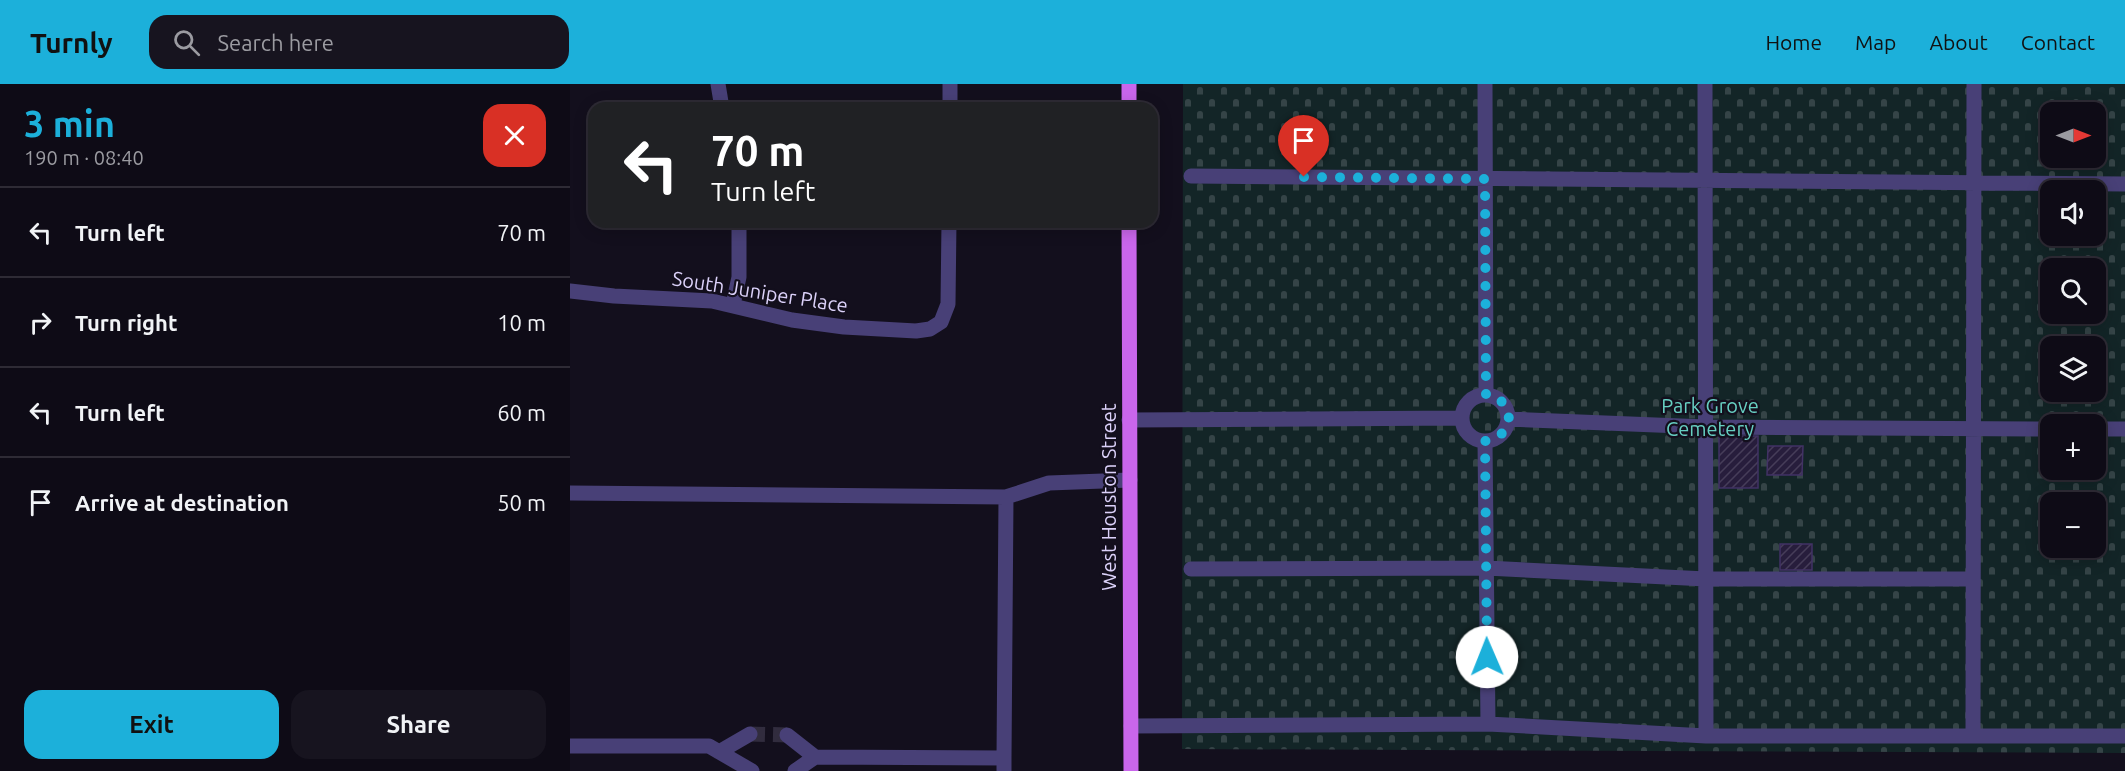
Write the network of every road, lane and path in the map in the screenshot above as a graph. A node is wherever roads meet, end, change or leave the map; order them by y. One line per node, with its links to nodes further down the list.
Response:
1 (718, 84): 7 (street)
2 (950, 84): 8 (street)
3 (1129, 84): 9 (main road)
4 (1485, 84): 11 (street)
5 (1705, 84): 12 (street)
6 (1974, 84): 13 (street)
7 (721, 102)
8 (950, 102)
9 (1129, 102)
10 (1191, 176): 11 (street)
11 (1485, 179): 12 (street); 20 (street)
12 (1705, 180): 13 (street); 24 (street)
13 (1974, 182): 14 (street); 25 (street)
14 (2125, 184)
15 (739, 228): 19 (street)
16 (950, 228): 19 (street, South Juniper Place)
17 (1129, 228): 23 (main road, West Houston Street)
18 (570, 291): 19 (street, South Juniper Place)
19 (733, 305)
20 (1486, 395): 21 (street); 22 (street)
21 (1462, 418): 23 (street); 29 (street)
22 (1508, 419): 24 (street); 29 (street)
23 (1129, 420): 30 (main road, West Houston Street)
24 (1706, 428): 25 (street); 35 (street)
25 (1973, 428): 26 (street); 36 (street)
26 (2040, 429)
27 (2106, 429): 28 (street)
28 (2125, 429)
29 (1485, 441): 33 (street)
30 (1130, 480): 32 (street); 38 (main road, West Houston Street)
31 (570, 493): 32 (street)
32 (1006, 496): 47 (street)
33 (1486, 568): 34 (street); 35 (street); 37 (street)
34 (1191, 569)
35 (1706, 579): 36 (street); 41 (street)
36 (1973, 579): 42 (street)
37 (1488, 724): 38 (street); 41 (street)
38 (1131, 726): 50 (main road, West Houston Street)
39 (750, 734): 45 (street)
40 (787, 735): 46 (street)
41 (1706, 736): 42 (street)
42 (1973, 736): 43 (street)
43 (2125, 736)
44 (570, 746): 45 (street)
45 (719, 752): 48 (street)
46 (815, 757): 47 (street); 49 (street)
47 (1004, 764)
48 (752, 771)
49 (795, 771)
50 (1131, 771)

